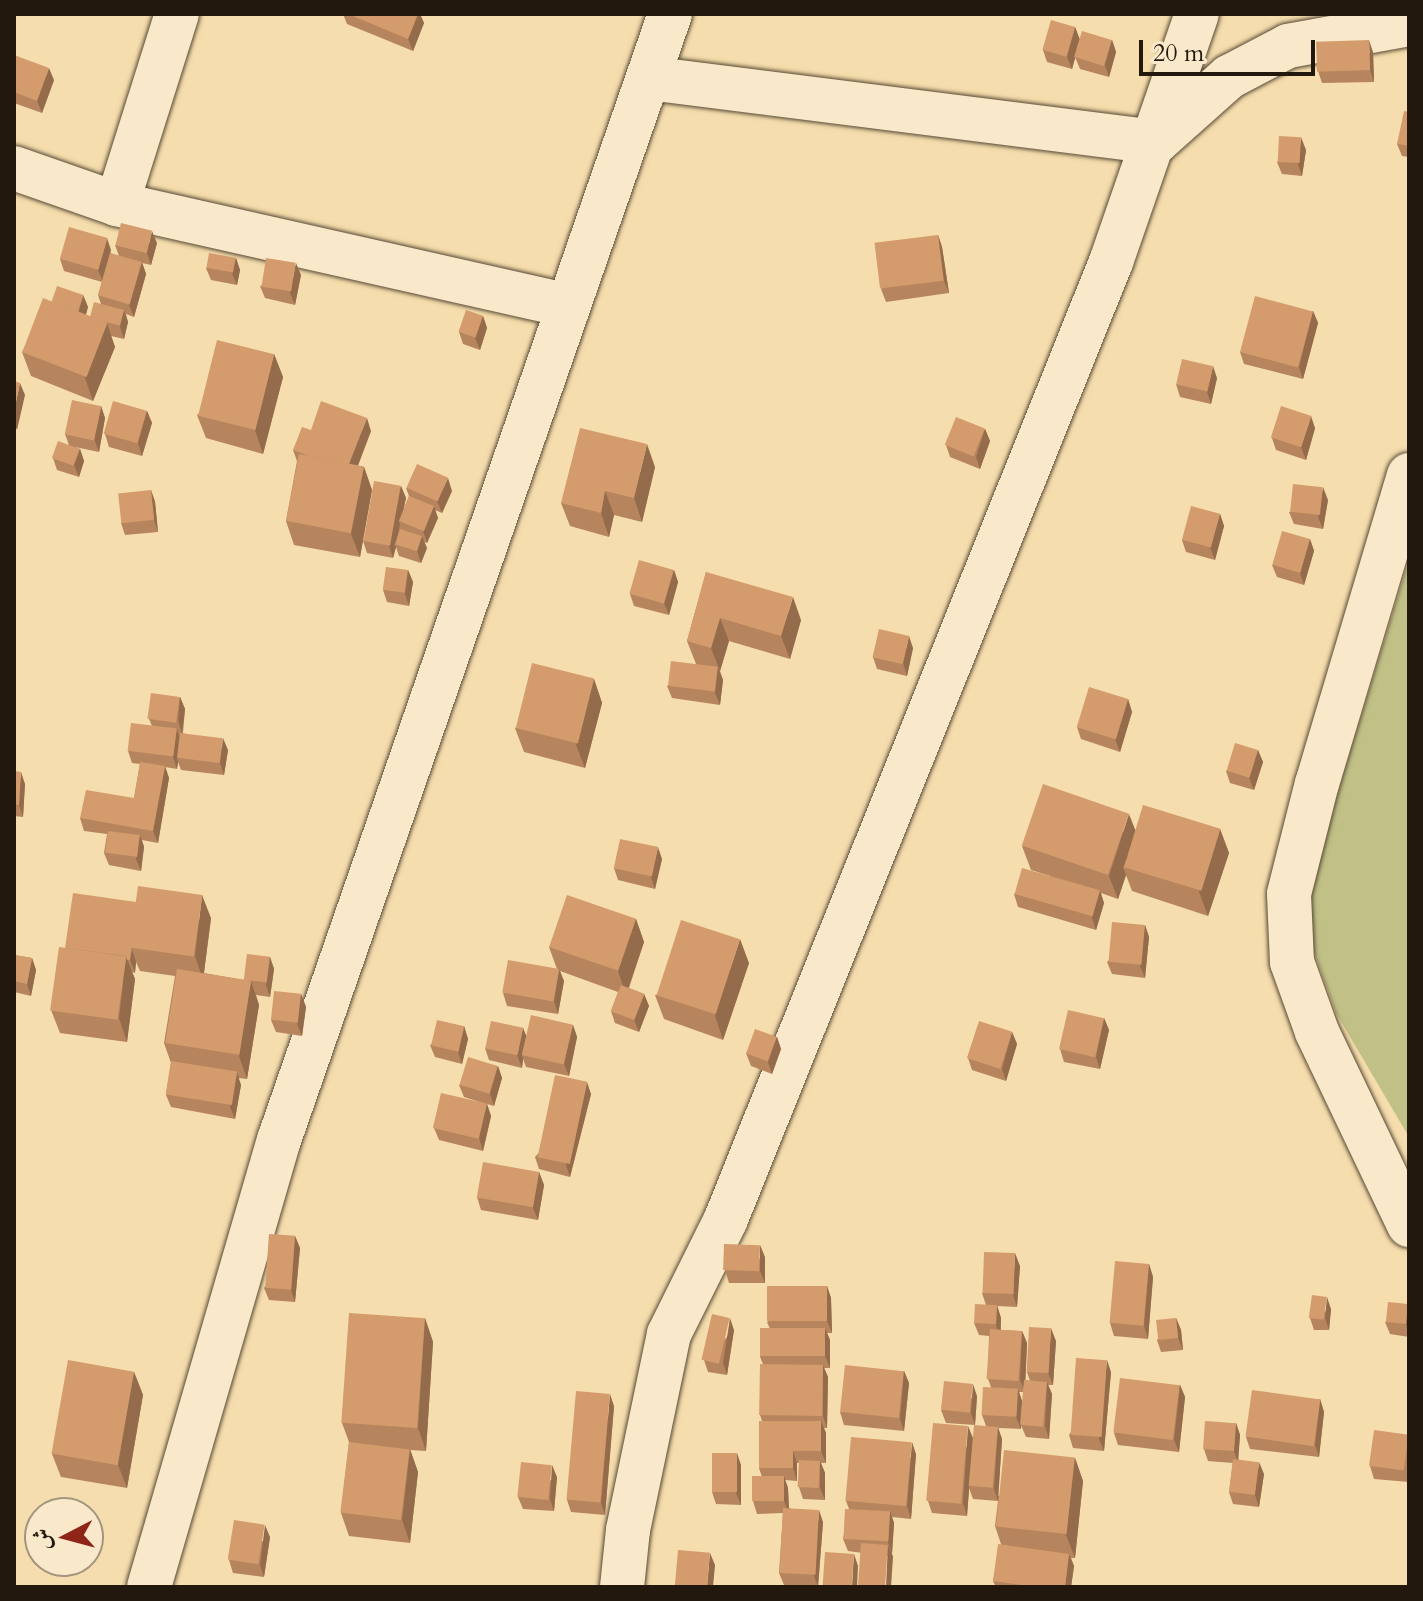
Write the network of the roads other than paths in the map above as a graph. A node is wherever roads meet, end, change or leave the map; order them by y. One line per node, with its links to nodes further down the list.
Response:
1 (177, 14): 8 (street)
2 (670, 14): 5 (street)
3 (1197, 14): 6 (street)
4 (1409, 24): 6 (street)
5 (648, 78): 6 (street); 9 (street)
6 (1156, 142): 13 (street)
7 (14, 168): 8 (street)
8 (117, 204): 9 (street)
9 (568, 306): 12 (street)
10 (1409, 475): 11 (street)
11 (1409, 1225)
12 (149, 1587)
13 (622, 1587)

